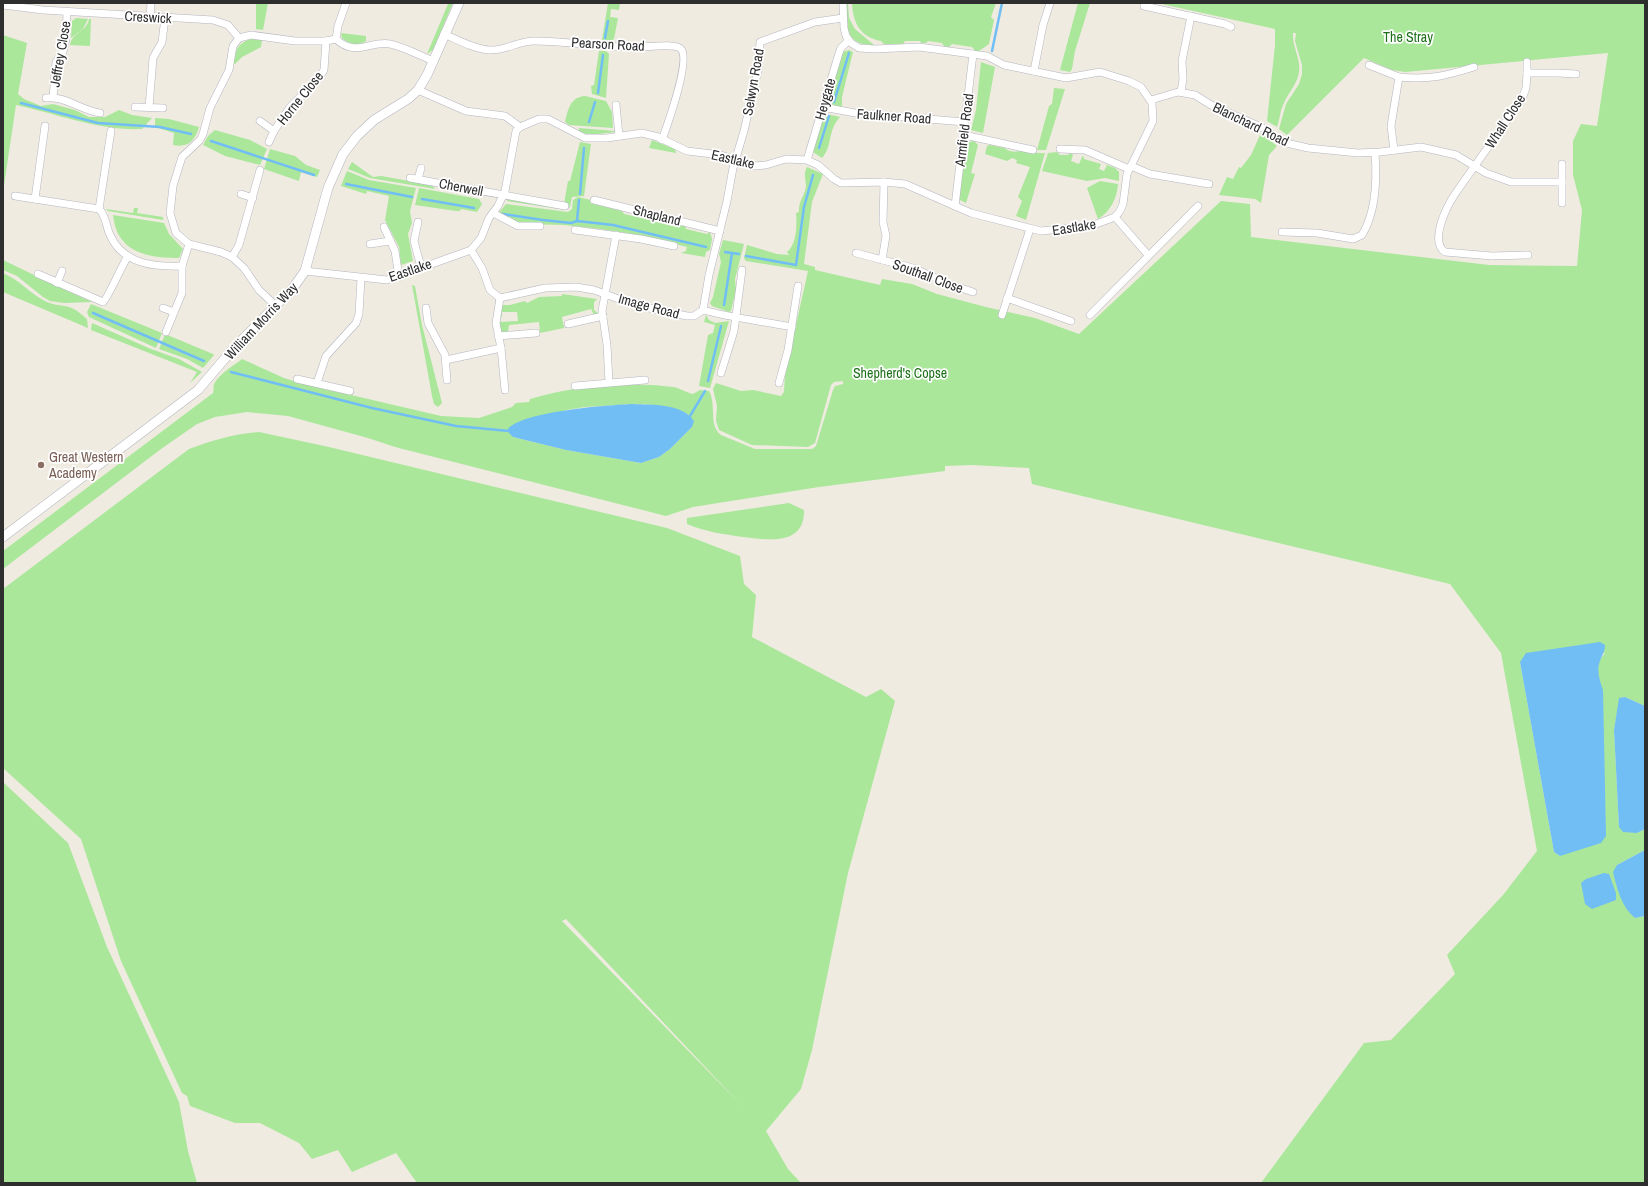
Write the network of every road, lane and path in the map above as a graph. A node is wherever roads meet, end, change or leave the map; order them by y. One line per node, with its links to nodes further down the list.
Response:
1 (151, 3): 10 (street)
2 (346, 3): 16 (street)
3 (459, 3): 14 (street, William Morris Way)
4 (843, 3): 12 (street)
5 (1050, 3): 24 (street)
6 (3, 5): 8 (street, Creswick)
7 (1144, 6): 9 (street)
8 (67, 12): 10 (street, Creswick); 36 (street, Jeffrey Close)
9 (1192, 16): 13 (street); 29 (street)
10 (150, 17): 11 (street, Creswick)
11 (165, 18): 15 (street, Creswick); 33 (street)
12 (843, 18): 18 (street); 51 (street, Selwyn Road)
13 (1231, 27)
14 (444, 34): 20 (street, William Morris Way); 45 (street, Pearson Road)
15 (239, 38): 17 (street); 85 (street)
16 (336, 39): 17 (street); 20 (street)
17 (326, 41): 42 (street, Horne Close)
18 (848, 41): 19 (street); 34 (street, Heygate)
19 (973, 54): 24 (street); 38 (street, Armfield Road)
20 (433, 61): 28 (street, William Morris Way)
21 (1528, 62): 25 (street, Whall Close)
22 (1369, 65): 27 (street)
23 (1474, 67): 27 (street)
24 (1034, 71): 30 (street)
25 (1527, 73): 26 (street); 54 (street, Whall Close)
26 (1576, 74)
27 (1399, 77): 49 (street)
28 (418, 90): 40 (street); 99 (street, William Morris Way)
29 (1181, 92): 30 (street); 50 (street, Blanchard Road)
30 (1151, 100): 55 (street, Eastlake)
31 (616, 105): 44 (street)
32 (135, 107): 33 (street)
33 (149, 107): 35 (street)
34 (823, 107): 38 (street, Faulkner Road); 52 (street, Heygate)
35 (163, 108)
36 (100, 113)
37 (260, 121): 42 (street, Horne Close)
38 (965, 122): 43 (street, Armfield Road)
39 (45, 126): 67 (street)
40 (520, 127): 44 (street, Eastlake); 64 (street)
41 (111, 131): 73 (street)
42 (274, 131): 46 (street, Horne Close)
43 (964, 135): 48 (street); 71 (street, Armfield Road)
44 (619, 136): 45 (street, Eastlake)
45 (662, 140): 51 (street, Eastlake)
46 (270, 142)
47 (1060, 149): 55 (street)
48 (1033, 150)
49 (1394, 150): 50 (street, Blanchard Road); 54 (street, Blanchard Road)
50 (1375, 153): 82 (street)
51 (735, 160): 52 (street, Eastlake); 81 (street)
52 (807, 160): 60 (street, Eastlake)
53 (1562, 164): 61 (street)
54 (1475, 166): 61 (street, Blanchard Road); 91 (street, Whall Close)
55 (1130, 167): 62 (street); 75 (street, Eastlake)
56 (420, 168): 59 (street)
57 (260, 170): 66 (street)
58 (410, 178): 59 (street, Cherwell)
59 (418, 179): 64 (street, Cherwell)
60 (884, 182): 71 (street, Eastlake); 94 (street, Southall Close)
61 (1562, 182): 69 (street)
62 (1208, 184)
63 (241, 194): 66 (street)
64 (503, 195): 70 (street); 74 (street)
65 (16, 196): 67 (street)
66 (252, 198): 93 (street)
67 (35, 199): 73 (street)
68 (594, 200): 81 (street, Shapland)
69 (1562, 203)
70 (565, 206)
71 (954, 206): 79 (street, Eastlake)
72 (1198, 206): 90 (street)
73 (99, 209): 92 (street)
74 (493, 213): 77 (street); 88 (street)
75 (1115, 217): 79 (street, Eastlake); 90 (street)
76 (418, 222): 96 (street)
77 (540, 226)
78 (384, 227): 84 (street)
79 (1030, 229): 108 (street)
80 (575, 230): 83 (street)
81 (720, 231): 112 (street)
82 (1282, 232)
83 (616, 235): 87 (street); 106 (street)
84 (390, 241): 86 (street); 101 (street)
85 (190, 244): 93 (street); 95 (street)
86 (370, 244)
87 (674, 246)
88 (471, 250): 96 (street, Eastlake); 107 (street)
89 (856, 253): 94 (street, Southall Close)
90 (1148, 255): 115 (street)
91 (1528, 255)
92 (128, 256): 95 (street); 103 (street)
93 (232, 257): 109 (street)
94 (882, 260): 105 (street, Southall Close)
95 (182, 266): 113 (street)
96 (421, 267): 101 (street, Eastlake)
97 (742, 270): 117 (street)
98 (62, 271): 103 (street)
99 (305, 271): 102 (street, Eastlake); 109 (street, William Morris Way)
100 (38, 274): 103 (street)
101 (399, 277): 102 (street, Eastlake)
102 (361, 278): 131 (street)
103 (57, 283)
104 (798, 286): 120 (street)
105 (973, 292)
106 (605, 294): 107 (street, Image Road); 112 (street, Image Road); 116 (street)
107 (500, 298): 123 (street)
108 (1007, 298): 114 (street); 118 (street)
109 (276, 306): 136 (street, William Morris Way)
110 (163, 308): 113 (street)
111 (426, 308): 125 (street)
112 (702, 310): 117 (street)
113 (174, 312): 121 (street)
114 (1002, 315)
115 (1090, 315)
116 (603, 316): 119 (street); 130 (street)
117 (736, 316): 120 (street); 126 (street)
118 (1071, 321)
119 (568, 324)
120 (792, 328): 132 (street)
121 (166, 332)
122 (536, 333): 123 (street)
123 (498, 336): 124 (street)
124 (501, 348): 125 (street); 134 (street)
125 (446, 360): 128 (street)
126 (721, 373)
127 (297, 379): 131 (street)
128 (447, 380)
129 (646, 380): 130 (street)
130 (609, 382): 133 (street)
131 (317, 383): 135 (street)
132 (779, 383)
133 (575, 386)
134 (505, 390)
135 (350, 391)
136 (3, 536)

